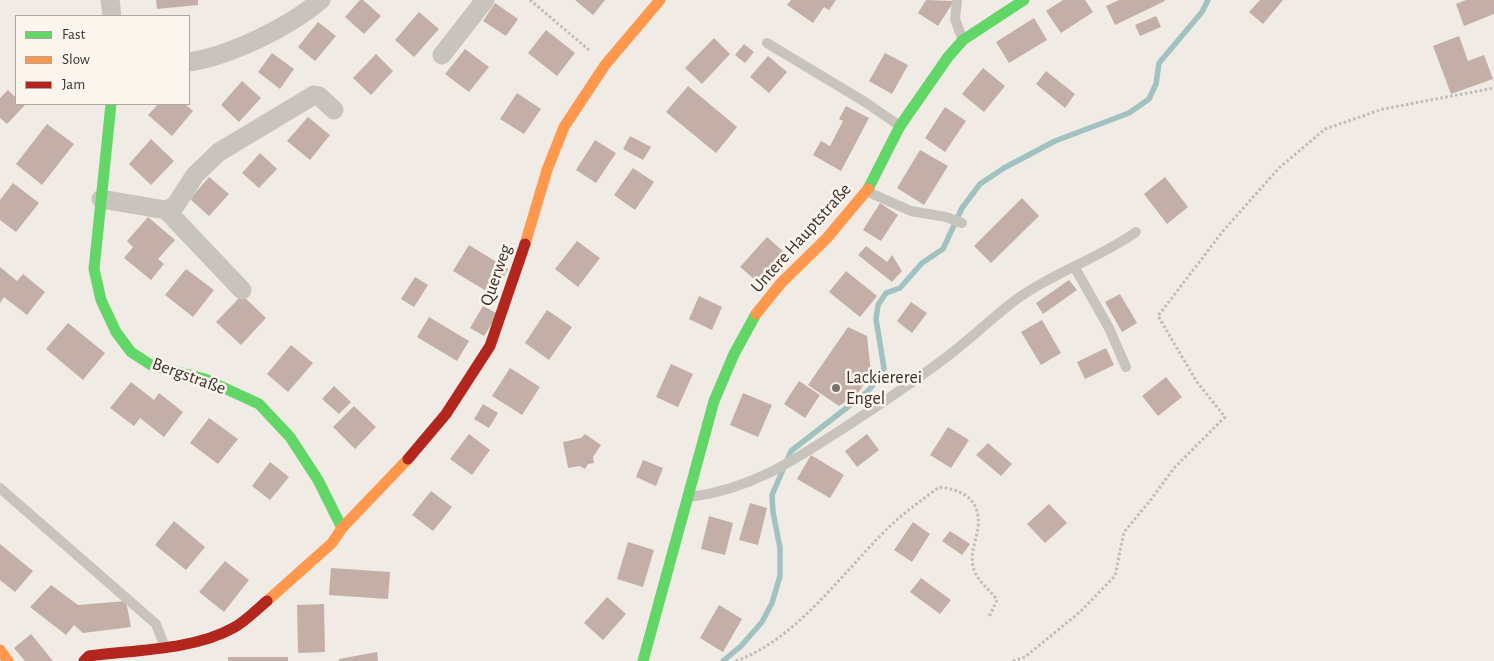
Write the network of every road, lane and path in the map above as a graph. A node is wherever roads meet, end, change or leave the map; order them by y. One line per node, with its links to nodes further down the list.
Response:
1 (110, 0): 8 (street)
2 (321, 0): 12 (street)
3 (485, 0): 11 (street)
4 (530, 0): 13 (path)
5 (660, 0): 13 (street, Querweg)
6 (957, 0): 9 (lane)
7 (1024, 0): 9 (street, Untere Hauptstraße)
8 (112, 15)
9 (963, 40): 17 (street, Untere Hauptstraße)
10 (767, 43): 17 (lane)
11 (442, 55)
12 (190, 62)
13 (605, 65): 28 (street, Querweg)
14 (1494, 88): 36 (path)
15 (110, 105): 19 (street, Bergstraße)
16 (334, 110): 20 (street)
17 (900, 126): 18 (street, Untere Hauptstraße)
18 (867, 192): 21 (lane); 27 (street, Untere Hauptstraße)
19 (101, 199): 20 (street); 28 (street, Bergstraße)
20 (166, 210): 24 (street)
21 (962, 223)
22 (1136, 232): 23 (lane)
23 (1075, 268): 25 (lane); 27 (lane)
24 (242, 290)
25 (1126, 367)
26 (0, 488): 30 (lane)
27 (688, 498): 34 (street, Untere Hauptstraße)
28 (342, 528): 30 (street, Querweg)
29 (989, 617): 35 (path)
30 (165, 646): 33 (street, Querweg)
31 (0, 650): 32 (street)
32 (8, 661)
33 (84, 661)
34 (644, 661)
35 (736, 661)
36 (1013, 661)

